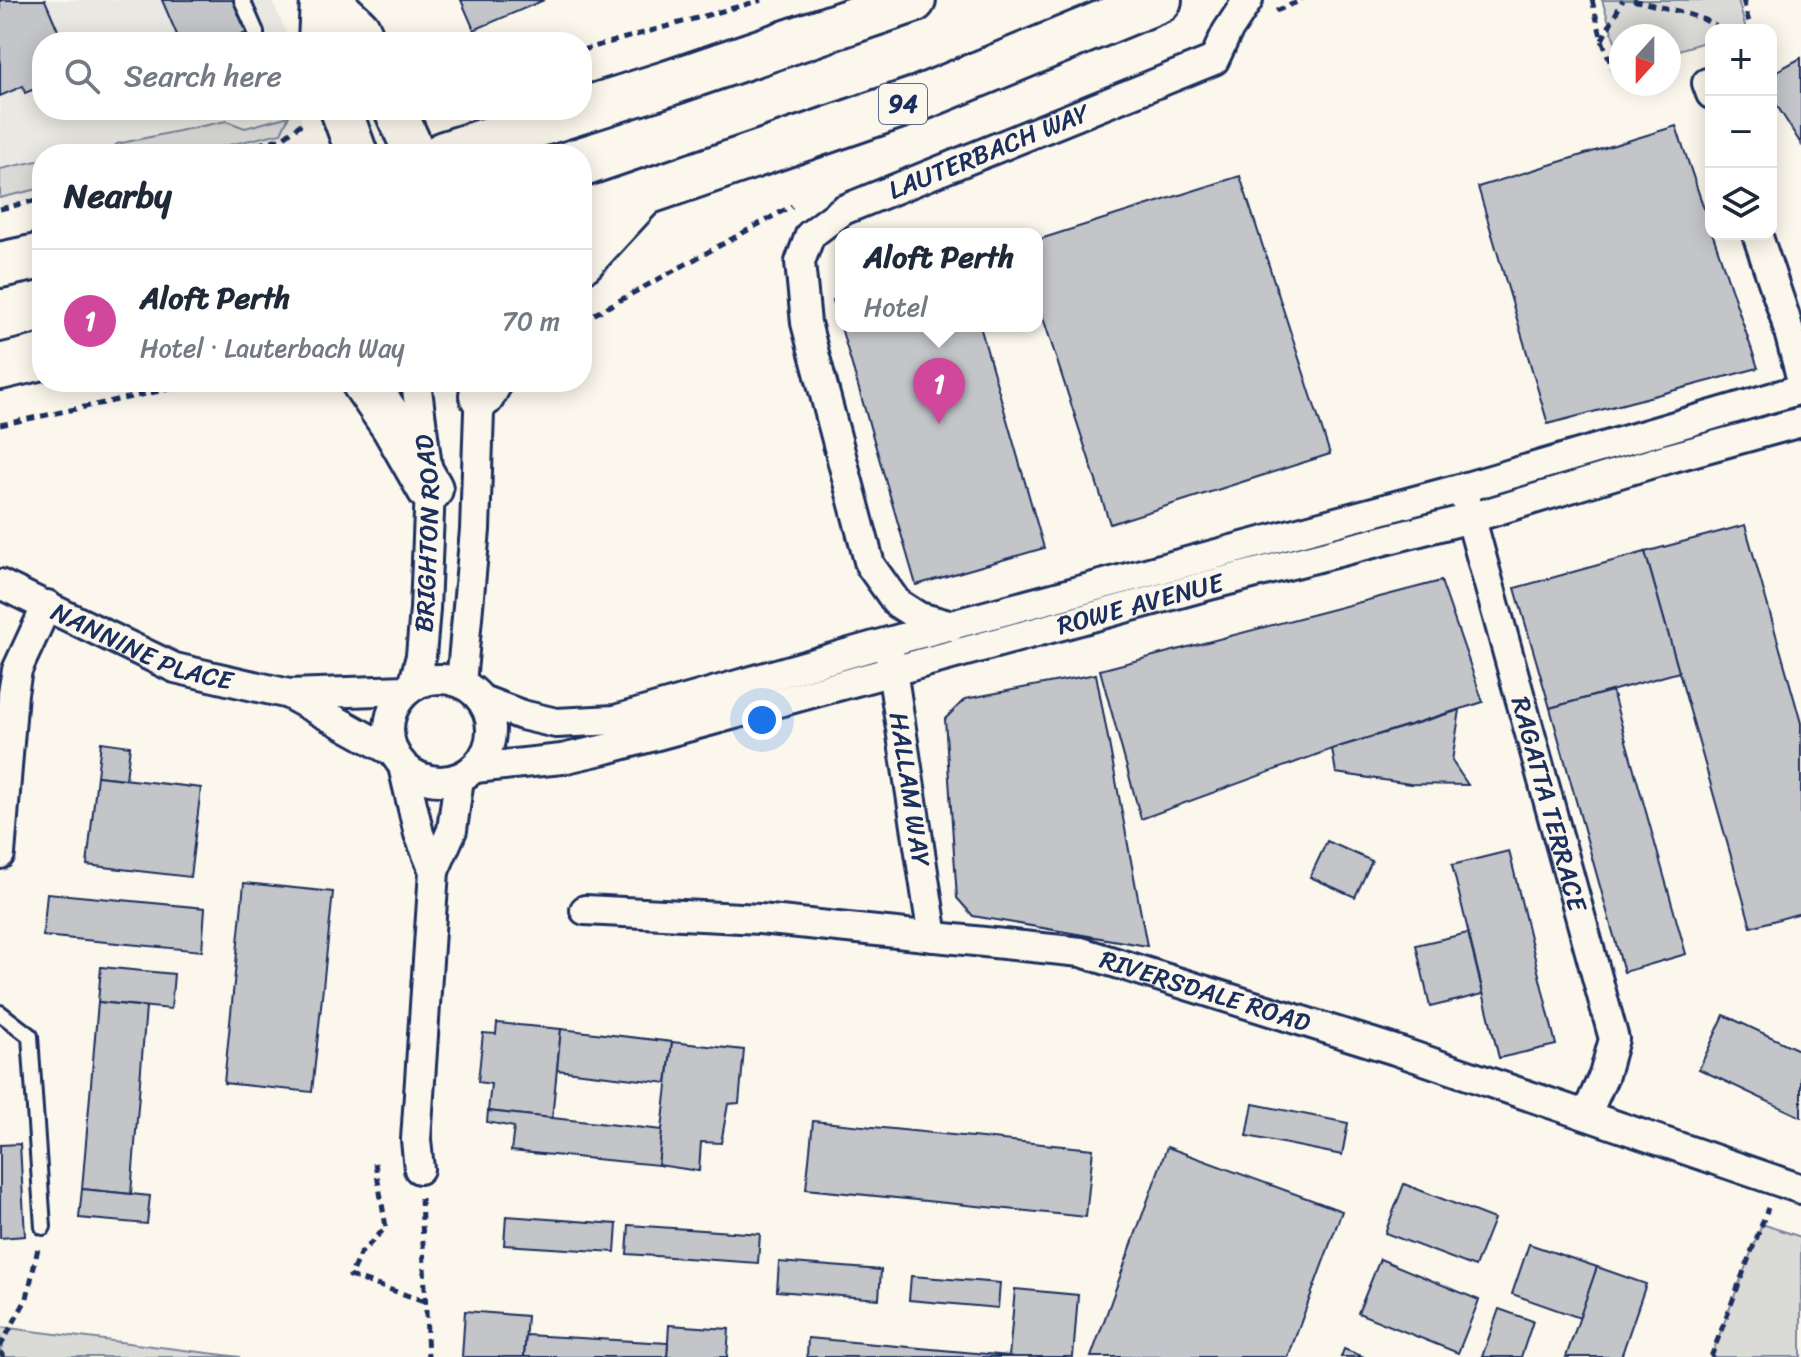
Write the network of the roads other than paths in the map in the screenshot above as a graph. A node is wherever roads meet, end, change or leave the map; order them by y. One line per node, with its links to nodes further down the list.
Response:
1 (242, 0): 7 (lane)
2 (321, 0): 8 (street)
3 (329, 0): 9 (street)
4 (913, 0): 10 (highway)
5 (1159, 0): 17 (highway, 94)
6 (1248, 0): 36 (street, LAUTERBACH WAY)
7 (256, 32)
8 (319, 32)
9 (361, 32)
10 (592, 107)
11 (345, 120): 14 (street)
12 (400, 120): 15 (street)
13 (552, 120): 16 (highway)
14 (353, 144)
15 (410, 144)
16 (476, 144)
17 (642, 195): 18 (highway, 94); 20 (highway)
18 (592, 211)
19 (1759, 240): 25 (street)
20 (592, 249)
21 (32, 258): 22 (highway)
22 (0, 265)
23 (32, 359): 24 (highway)
24 (0, 367)
25 (1801, 377)
26 (1801, 389): 31 (street, ROWE AVENUE)
27 (371, 392): 32 (highway)
28 (417, 392): 32 (street, BRIGHTON ROAD)
29 (484, 392): 40 (street, BRIGHTON ROAD)
30 (1801, 422): 33 (street, ROWE AVENUE)
31 (1463, 488): 33 (street, RAGATTA TERRACE); 36 (street, ROWE AVENUE)
32 (430, 489): 39 (street, BRIGHTON ROAD)
33 (1471, 518): 38 (street, ROWE AVENUE); 49 (street, RAGATTA TERRACE)
34 (0, 584): 35 (street, NANNINE PLACE)
35 (47, 605): 41 (street, NANNINE PLACE); 44 (street)
36 (952, 626): 37 (street, ROWE AVENUE)
37 (888, 642): 38 (street, HALLAM WAY); 40 (street, ROWE AVENUE)
38 (892, 673): 43 (street, ROWE AVENUE); 47 (street, HALLAM WAY)
39 (410, 688): 40 (street); 41 (street, NANNINE PLACE); 42 (street)
40 (471, 692): 43 (street)
41 (289, 694): 42 (street, NANNINE PLACE)
42 (398, 759): 43 (street); 45 (street)
43 (467, 773): 45 (street)
44 (0, 854)
45 (434, 871): 50 (street)
46 (585, 910): 47 (street, RIVERSDALE ROAD)
47 (933, 937): 49 (street, RIVERSDALE ROAD)
48 (0, 1013): 52 (lane)
49 (1586, 1115): 51 (street, RIVERSDALE ROAD)
50 (419, 1169)
51 (1790, 1185)
52 (43, 1227)

